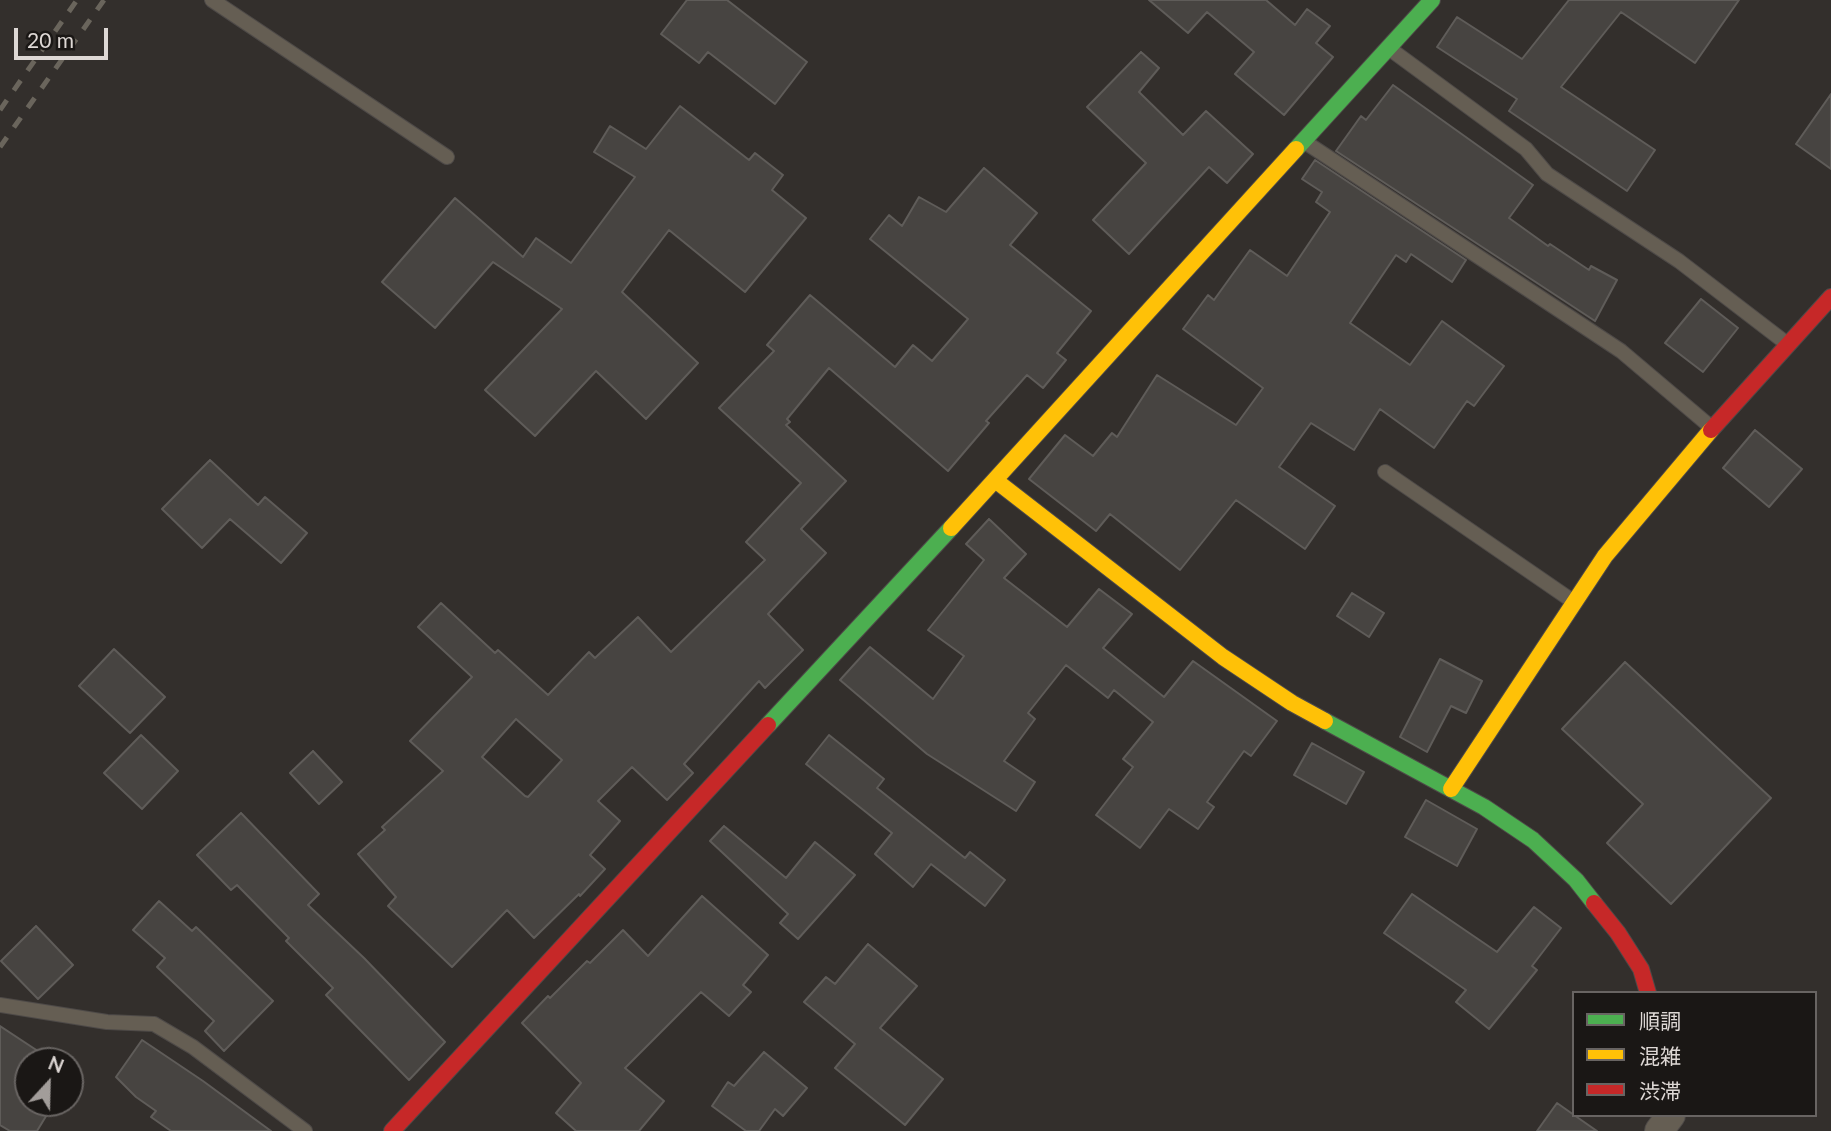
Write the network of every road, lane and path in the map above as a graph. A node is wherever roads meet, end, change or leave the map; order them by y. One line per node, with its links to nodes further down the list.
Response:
1 (212, 0): 5 (lane)
2 (1432, 0): 3 (street)
3 (1388, 48): 4 (street); 7 (lane)
4 (1303, 142): 8 (lane); 10 (street)
5 (447, 157)
6 (1831, 297): 7 (street)
7 (1787, 344): 8 (street)
8 (1713, 428): 11 (street)
9 (1385, 472): 11 (lane)
10 (995, 480): 12 (street); 16 (street)
11 (1574, 602): 12 (street)
12 (1451, 789): 13 (street)
13 (1648, 991)
14 (0, 1005): 15 (lane)
15 (305, 1131)
16 (392, 1131)

